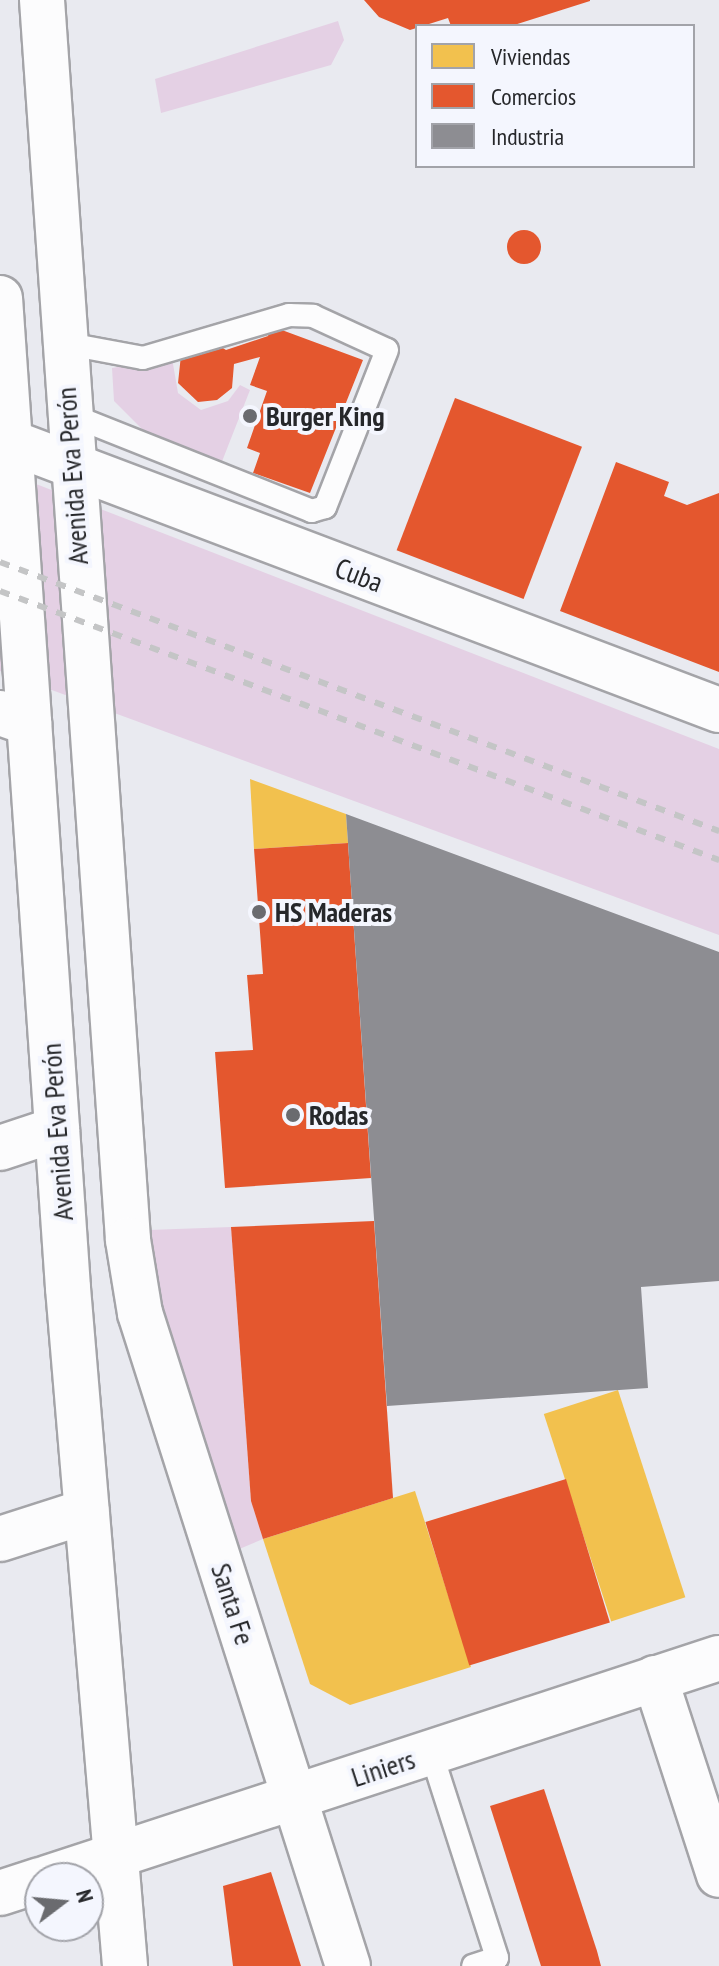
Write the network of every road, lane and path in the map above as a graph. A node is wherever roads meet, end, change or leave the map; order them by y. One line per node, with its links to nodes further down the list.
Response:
1 (42, 0): 3 (main road, Avenida Eva Perón)
2 (0, 298): 5 (main road, Avenida Eva Perón)
3 (63, 343): 4 (main road, Avenida Eva Perón); 4 (lane)
4 (68, 414): 6 (main road, Avenida Eva Perón)
5 (5, 440): 6 (main road, Cuba); 8 (main road, Avenida Eva Perón)
6 (71, 466): 7 (main road, Cuba); 11 (main road, Avenida Eva Perón)
7 (719, 710)
8 (15, 718): 9 (main road, Avenida Eva Perón)
9 (57, 1129): 10 (main road); 12 (main road, Avenida Eva Perón)
10 (0, 1148)
11 (128, 1240): 17 (main road, Santa Fe)
12 (87, 1511): 13 (main road); 18 (main road, Avenida Eva Perón)
13 (0, 1539)
14 (719, 1658): 15 (main road, Liniers)
15 (655, 1678): 16 (main road, Liniers); 20 (main road)
16 (431, 1752): 17 (main road, Liniers); 25 (lane)
17 (294, 1797): 18 (main road, Liniers); 24 (main road, Santa Fe)
18 (117, 1855): 19 (main road, Liniers); 23 (main road, Avenida Eva Perón)
19 (96, 1862)
20 (719, 1875)
21 (24, 1885): 22 (main road)
22 (0, 1893)
23 (125, 1966)
24 (348, 1966)
25 (473, 1966)

